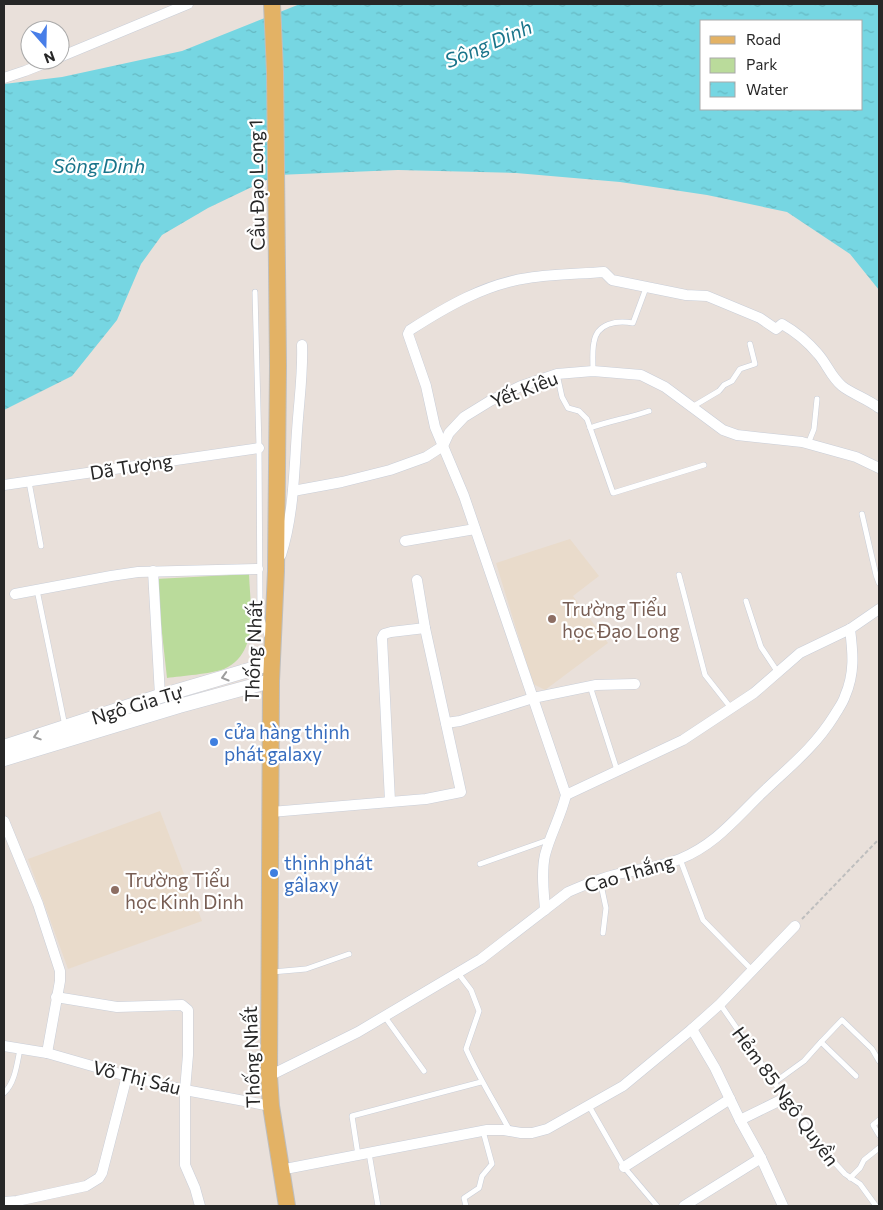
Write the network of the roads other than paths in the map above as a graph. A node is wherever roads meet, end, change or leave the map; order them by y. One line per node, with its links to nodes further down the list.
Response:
1 (188, 4): 3 (street)
2 (272, 4): 10 (main road, Cầu Đạo Long 1)
3 (70, 53)
4 (28, 70): 5 (street)
5 (4, 78)
6 (646, 288): 11 (lane); 15 (street); 19 (street)
7 (255, 292): 20 (lane)
8 (750, 344): 14 (lane)
9 (302, 345): 25 (street)
10 (278, 366): 31 (main road, Thống Nhất)
11 (594, 371): 12 (street, Yết Kiêu); 14 (street, Yết Kiêu)
12 (557, 374): 17 (lane); 19 (street, Yết Kiêu)
13 (817, 398): 18 (lane)
14 (691, 407): 18 (street, Yết Kiêu)
15 (879, 408)
16 (649, 411): 17 (lane)
17 (590, 428): 21 (lane)
18 (808, 444): 22 (street, Yết Kiêu)
19 (443, 446): 25 (street, Yết Kiêu); 27 (street)
20 (259, 448): 23 (street, Dã Tượng); 30 (lane)
21 (704, 464)
22 (879, 468)
23 (28, 481): 24 (street, Dã Tượng); 29 (lane)
24 (4, 485)
25 (293, 491): 31 (street)
26 (862, 514): 35 (lane)
27 (475, 530): 28 (street); 48 (street)
28 (405, 541)
29 (42, 546)
30 (258, 569): 32 (street); 42 (lane)
31 (276, 570): 42 (main road, Thống Nhất)
32 (152, 571): 36 (street); 47 (street)
33 (680, 575): 49 (lane)
34 (417, 580): 40 (street)
35 (879, 583)
36 (37, 590): 37 (street); 53 (lane)
37 (15, 594)
38 (746, 601): 43 (lane)
39 (879, 610): 41 (street)
40 (425, 628): 51 (street); 58 (street)
41 (850, 629): 43 (street); 62 (street, Cao Thắng)
42 (272, 657): 44 (main road, Thống Nhất); 47 (main road, Ngô Gia Tự, one-way to 47)
43 (777, 672): 49 (street)
44 (271, 681): 50 (main road, Ngô Gia Tự); 59 (main road, Thống Nhất)
45 (635, 684): 46 (street)
46 (590, 686): 48 (street); 56 (lane)
47 (160, 696): 50 (main road); 52 (main road, Ngô Gia Tự)
48 (533, 698): 51 (street); 57 (street)
49 (731, 708): 56 (street)
50 (164, 710): 52 (main road, Ngô Gia Tự)
51 (446, 723): 58 (street)
52 (90, 725): 53 (main road, Ngô Gia Tự); 55 (main road, Ngô Gia Tự)
53 (66, 726): 54 (main road, Ngô Gia Tự, one-way to 54)
54 (4, 747)
55 (4, 759)
56 (617, 771): 57 (street)
57 (566, 795): 61 (street)
58 (390, 801): 59 (street)
59 (271, 812): 70 (main road, Thống Nhất)
60 (4, 821): 72 (street)
61 (551, 839): 63 (lane); 65 (street)
62 (680, 859): 64 (street, Cao Thắng); 69 (lane)
63 (480, 864)
64 (600, 880): 65 (street, Cao Thắng); 67 (lane)
65 (545, 910): 71 (street, Cao Thắng)
66 (795, 926): 69 (street)
67 (603, 933)
68 (349, 954): 70 (lane)
69 (752, 970): 73 (street)
70 (270, 972): 83 (main road, Thống Nhất)
71 (457, 973): 74 (street, Cao Thắng); 85 (lane)
72 (56, 997): 79 (street); 87 (street)
73 (720, 1004): 75 (street); 86 (lane, Hẻm 85 Ngô Quyền)
74 (384, 1016): 81 (lane); 83 (street, Cao Thắng)
75 (692, 1029): 90 (street); 92 (street)
76 (821, 1042): 80 (lane); 84 (lane); 86 (lane)
77 (4, 1046): 78 (street, Võ Thị Sáu)
78 (21, 1049): 79 (street, Võ Thị Sáu); 88 (lane)
79 (47, 1053): 82 (street, Võ Thị Sáu)
80 (879, 1061)
81 (424, 1071)
82 (127, 1076): 87 (street, Võ Thị Sáu); 105 (street)
83 (269, 1076): 91 (main road, Thống Nhất)
84 (856, 1076)
85 (481, 1082): 96 (lane); 100 (lane)
86 (775, 1082): 89 (lane, Hẻm 85 Ngô Quyền)
87 (184, 1090): 91 (street, Võ Thị Sáu); 106 (street)
88 (4, 1093)
89 (785, 1098): 93 (street); 104 (lane, Hẻm 85 Ngô Quyền)
90 (730, 1099): 93 (street); 102 (street)
91 (271, 1106): 103 (main road, Thống Nhất)
92 (588, 1106): 96 (street); 102 (lane)
93 (740, 1120): 101 (street)
94 (879, 1120): 97 (lane)
95 (483, 1130): 96 (street); 99 (street); 109 (lane)
96 (510, 1131)
97 (879, 1135)
98 (879, 1148): 104 (lane)
99 (369, 1152): 100 (street); 108 (lane)
100 (358, 1155): 103 (street)
101 (762, 1158): 111 (street); 112 (street)
102 (624, 1167): 110 (lane)
103 (280, 1170): 107 (main road, Thống Nhất)
104 (850, 1178): 113 (lane, Hẻm 85 Ngô Quyền)
105 (4, 1202)
106 (200, 1206)
107 (286, 1206)
108 (378, 1206)
109 (466, 1206)
110 (657, 1206)
111 (684, 1206)
112 (783, 1206)
113 (876, 1206)

